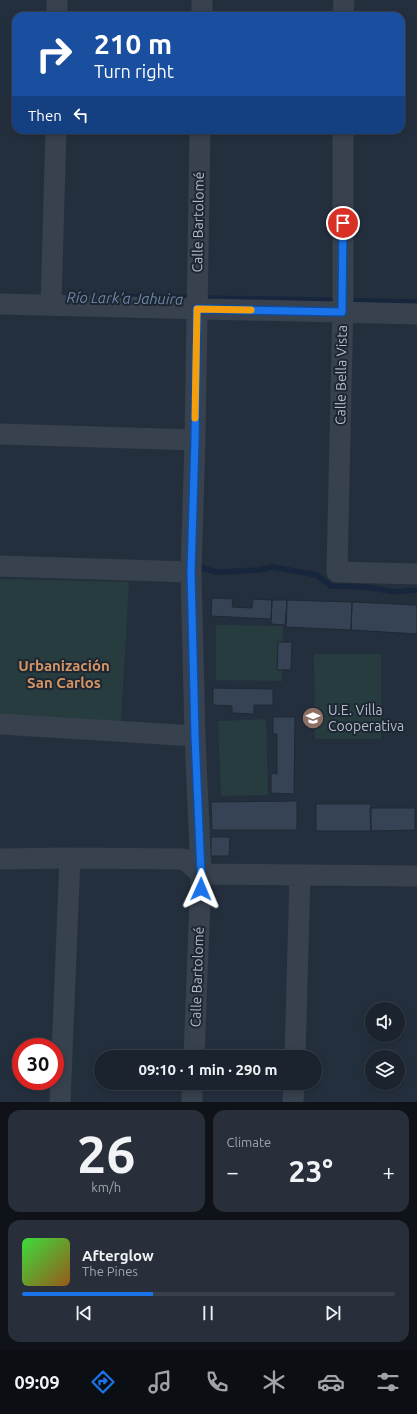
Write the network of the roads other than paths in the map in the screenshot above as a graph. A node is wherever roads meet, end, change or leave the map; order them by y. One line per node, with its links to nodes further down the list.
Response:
1 (58, 0): 4 (street)
2 (202, 0): 5 (street)
3 (344, 0): 6 (street)
4 (57, 12)
5 (202, 12)
6 (344, 12)
7 (56, 134): 11 (street)
8 (200, 134): 12 (street, Calle Bartolomé)
9 (343, 134): 13 (street, Calle Bella Vista)
10 (0, 304): 11 (street)
11 (51, 304): 12 (street)
12 (197, 309): 13 (street); 16 (street, Calle Bartolomé)
13 (342, 312): 14 (street); 19 (street, Calle Bella Vista)
14 (417, 314)
15 (0, 434): 16 (street)
16 (195, 440): 18 (street, Calle Bartolomé)
17 (0, 566): 18 (street)
18 (191, 572): 21 (street, Calle Bartolomé)
19 (417, 574)
20 (0, 724): 21 (street)
21 (195, 736): 24 (street, Calle Bartolomé)
22 (70, 858): 23 (street); 24 (street); 31 (street)
23 (0, 859)
24 (201, 874): 25 (street); 27 (street, Calle Bartolomé)
25 (300, 875): 26 (street); 28 (street)
26 (417, 876)
27 (194, 1050)
28 (295, 1050)
29 (192, 1090): 32 (street)
30 (294, 1090): 33 (street)
31 (60, 1102)
32 (192, 1102)
33 (293, 1102)

